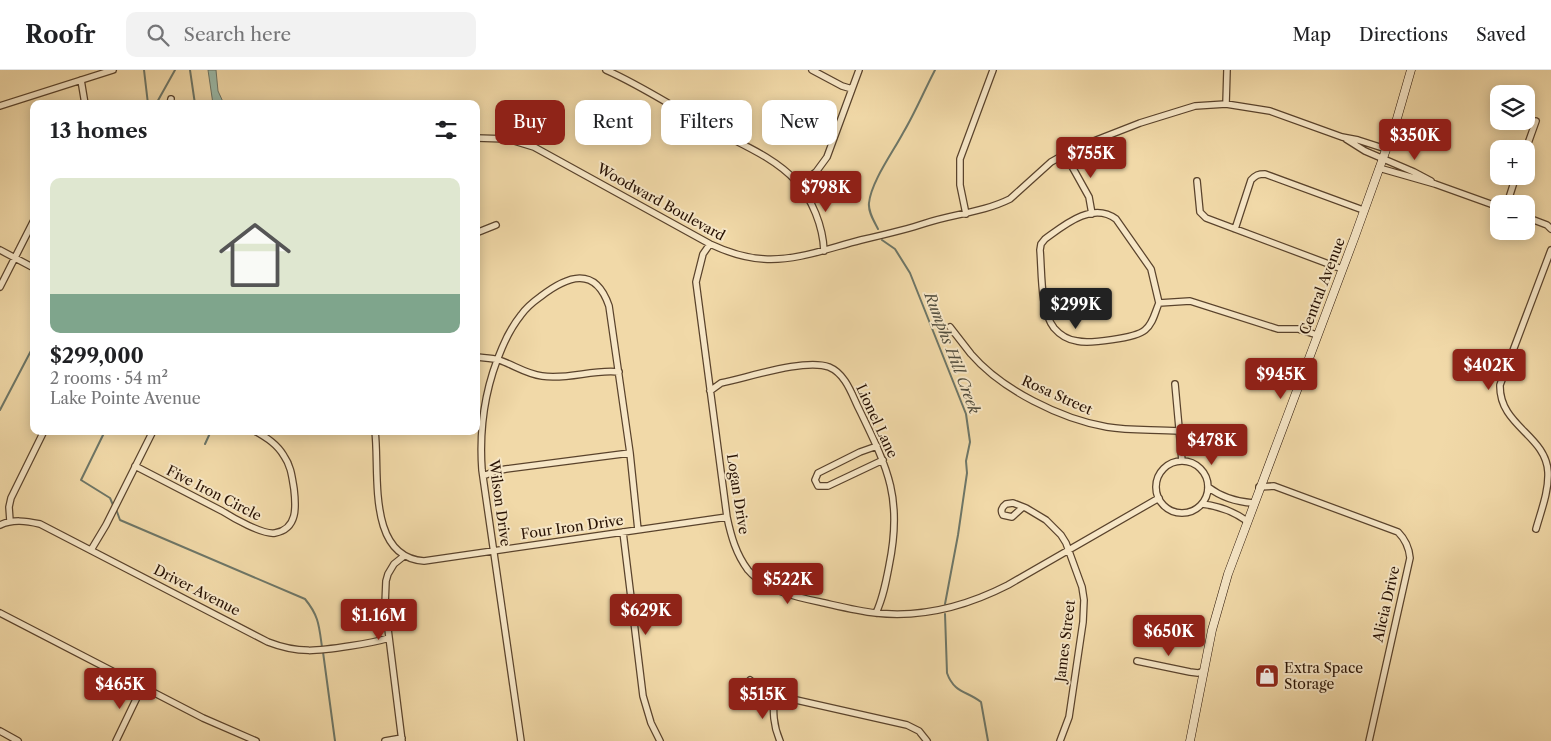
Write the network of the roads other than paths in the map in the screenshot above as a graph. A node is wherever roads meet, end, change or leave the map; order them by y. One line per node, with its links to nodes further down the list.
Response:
1 (113, 70): 8 (street)
2 (606, 70): 23 (street)
3 (812, 70): 9 (street)
4 (859, 70): 9 (street)
5 (993, 70): 26 (street)
6 (1227, 70): 11 (street)
7 (1411, 70): 17 (street, Central Avenue)
8 (81, 80): 10 (street); 12 (street)
9 (852, 89): 23 (street)
10 (84, 100)
11 (1226, 104): 14 (street, Woodward Boulevard); 18 (street, Woodward Boulevard)
12 (0, 106)
13 (1536, 121): 16 (street)
14 (1342, 137): 17 (street, Woodward Boulevard); 19 (street, Woodward Boulevard)
15 (480, 138): 34 (street, Woodward Boulevard)
16 (1529, 140)
17 (1386, 149): 19 (street, Central Avenue)
18 (1065, 154): 26 (street, Woodward Boulevard); 27 (street)
19 (1383, 158): 20 (street, Central Avenue); 22 (street, Woodward Boulevard)
20 (1379, 168): 22 (street); 25 (street, Central Avenue)
21 (1197, 182): 31 (street)
22 (1435, 184): 24 (street)
23 (799, 185): 37 (street)
24 (1490, 204)
25 (1363, 210): 31 (street); 40 (street, Central Avenue)
26 (966, 214): 37 (street, Woodward Boulevard)
27 (1092, 214): 42 (street); 42 (street)
28 (1535, 221): 32 (street)
29 (496, 225): 33 (street)
30 (30, 228): 38 (street)
31 (1235, 229): 40 (street)
32 (1551, 229)
33 (480, 231)
34 (710, 244): 37 (street, Woodward Boulevard); 49 (street, Logan Drive)
35 (0, 250): 38 (street)
36 (1551, 250): 71 (street)
37 (824, 251)
38 (15, 257): 39 (street); 41 (street)
39 (30, 266)
40 (1342, 269): 44 (street, Central Avenue)
41 (0, 287)
42 (1159, 303): 44 (street)
43 (950, 327): 50 (street, Rosa Street)
44 (1317, 335): 62 (street, Central Avenue)
45 (480, 358): 46 (street)
46 (498, 360): 47 (street); 47 (street, Wilson Drive); 60 (street, Wilson Drive)
47 (619, 372): 56 (street, Wilson Drive)
48 (1175, 384): 50 (street)
49 (710, 391): 55 (street, Lionel Lane); 67 (street, Logan Drive)
50 (1179, 431): 58 (street)
51 (42, 435): 68 (street)
52 (151, 435): 59 (street)
53 (262, 435): 59 (street, Five Iron Circle)
54 (375, 435): 77 (street)
55 (877, 446): 57 (street, Lionel Lane); 57 (street)
56 (630, 453): 60 (street); 72 (street, Wilson Drive)
57 (883, 460): 79 (street, Lionel Lane)
58 (1182, 461): 61 (street); 63 (street)
59 (136, 466): 74 (street)
60 (483, 476): 75 (street, Wilson Drive)
61 (1208, 487): 64 (street); 65 (street)
62 (1259, 487): 64 (street, Central Avenue); 98 (street, Alicia Drive)
63 (1159, 498): 65 (street); 76 (street, Logan Drive)
64 (1253, 503): 69 (street, Central Avenue)
65 (1202, 504): 69 (street)
66 (1023, 507): 76 (street, James Street)
67 (727, 517): 72 (street, Four Iron Drive); 79 (street, Logan Drive)
68 (10, 521): 70 (street, Driver Avenue); 74 (street, Driver Avenue)
69 (1247, 521): 82 (street, Central Avenue)
70 (0, 525)
71 (1536, 529)
72 (638, 530): 73 (street, Four Iron Drive)
73 (623, 532): 75 (street, Four Iron Drive); 93 (street)
74 (91, 550): 80 (street, Driver Avenue)
75 (494, 551): 77 (street, Four Iron Drive); 92 (street, Wilson Drive)
76 (1069, 551): 79 (street, Logan Drive); 96 (street, James Street)
77 (404, 556): 80 (street)
78 (0, 613): 84 (street)
79 (876, 613)
80 (389, 638): 87 (street)
81 (1137, 661): 82 (street)
82 (1204, 670): 97 (street, Central Avenue)
83 (750, 680): 85 (street)
84 (142, 687): 89 (street); 90 (street)
85 (774, 695): 94 (street); 95 (street)
86 (0, 730): 88 (street)
87 (402, 739): 91 (street)
88 (18, 741)
89 (116, 741)
90 (256, 741)
91 (385, 741)
92 (521, 741)
93 (660, 741)
94 (780, 741)
95 (927, 741)
96 (1060, 741)
97 (1190, 741)
98 (1369, 741)

